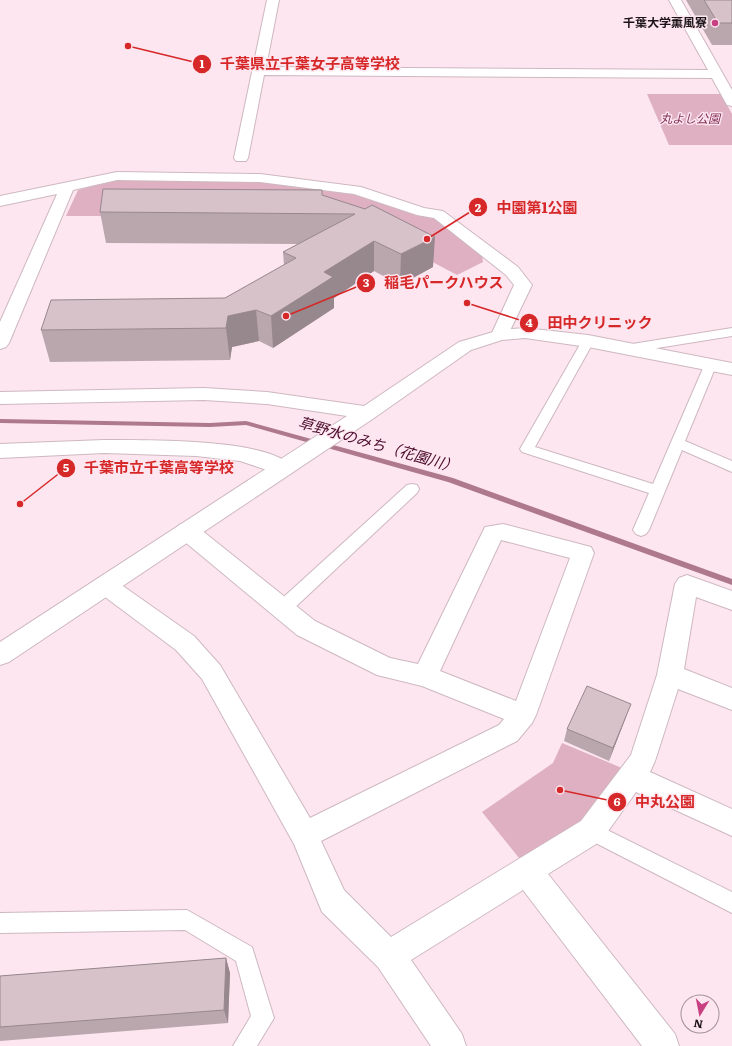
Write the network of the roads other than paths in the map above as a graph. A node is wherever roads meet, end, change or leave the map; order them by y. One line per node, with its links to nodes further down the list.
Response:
1 (273, 0): 3 (street)
2 (675, 0): 4 (street)
3 (259, 71): 4 (street); 6 (street)
4 (716, 74): 5 (street)
5 (732, 102)
6 (241, 158)
7 (67, 187): 8 (street); 9 (street); 11 (street)
8 (0, 201)
9 (5, 319): 13 (street)
10 (732, 332): 14 (lane)
11 (500, 335): 12 (street); 18 (street)
12 (588, 342): 14 (street); 24 (lane)
13 (0, 343)
14 (626, 349): 15 (street)
15 (710, 366): 16 (street); 19 (lane)
16 (732, 369)
17 (0, 398): 18 (street)
18 (367, 414): 21 (street)
19 (678, 443): 22 (lane); 24 (lane)
20 (0, 451): 21 (street)
21 (290, 462): 26 (street)
22 (732, 467)
23 (412, 489): 29 (lane)
24 (658, 491): 25 (lane)
25 (641, 530)
26 (187, 531): 27 (street); 29 (street)
27 (105, 585): 30 (street); 38 (street)
28 (732, 601): 31 (street)
29 (283, 608): 32 (street)
30 (0, 655)
31 (670, 675): 33 (street); 35 (street)
32 (424, 676): 34 (street); 34 (street)
33 (732, 699)
34 (523, 716): 38 (street)
35 (631, 776): 36 (street); 37 (street)
36 (732, 823)
37 (591, 831): 39 (street); 40 (lane)
38 (304, 835): 42 (street)
39 (526, 870): 42 (street); 45 (street)
40 (732, 903)
41 (0, 923): 43 (lane)
42 (389, 956): 44 (street)
43 (244, 1046)
44 (450, 1046)
45 (663, 1046)

